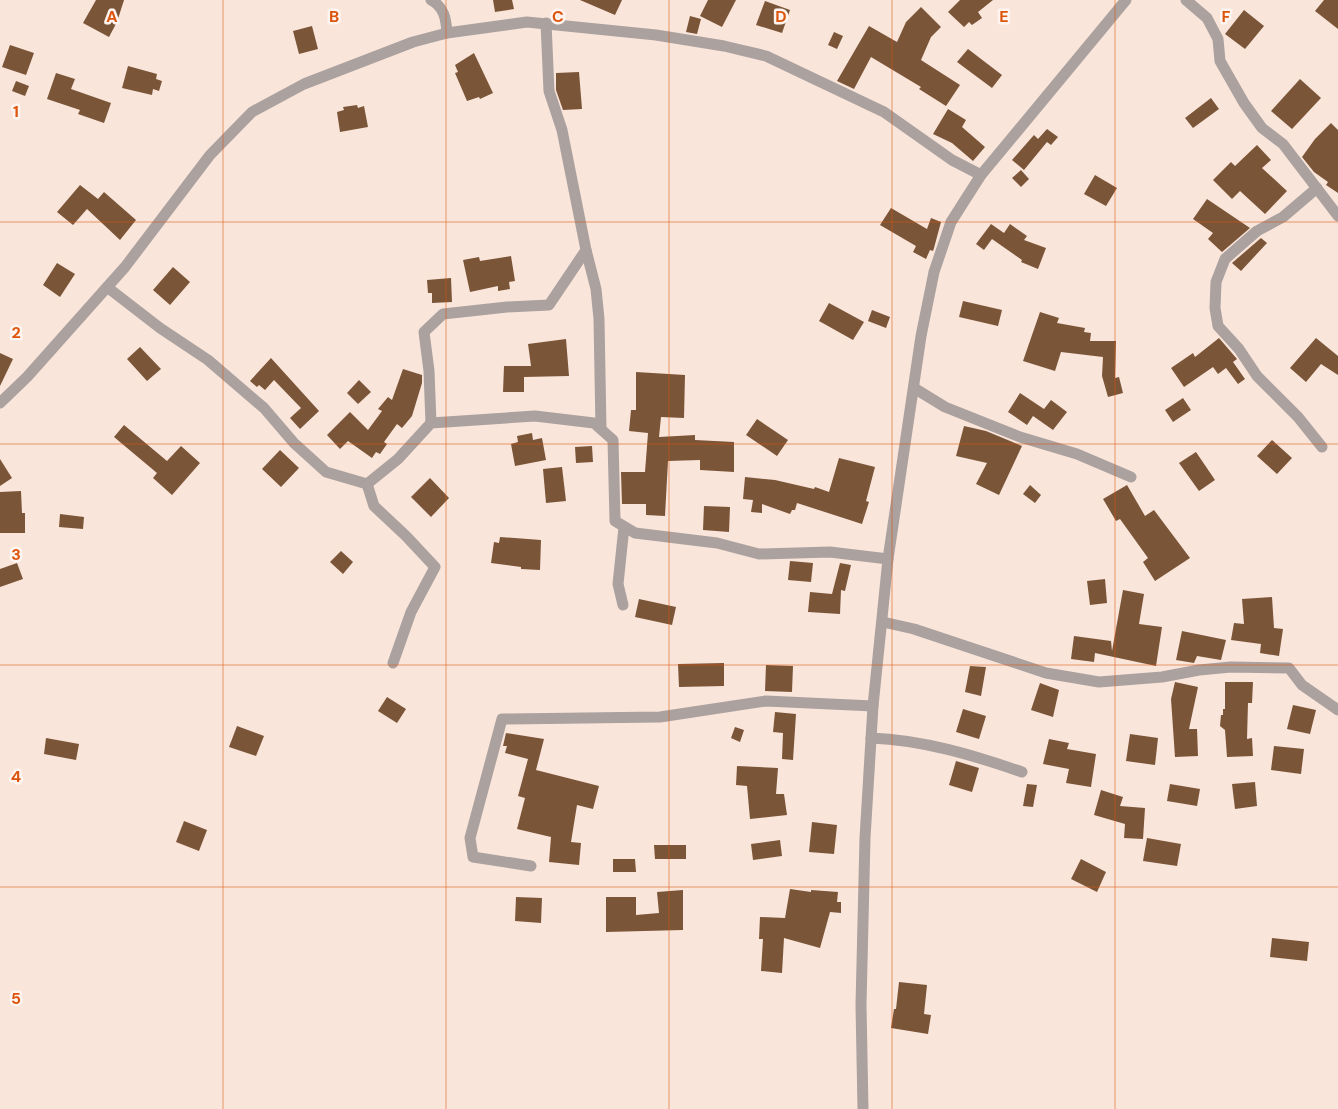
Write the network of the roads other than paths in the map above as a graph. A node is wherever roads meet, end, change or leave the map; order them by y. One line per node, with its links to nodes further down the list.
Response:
1 (431, 0): 5 (street)
2 (1126, 0): 6 (street)
3 (1186, 0): 7 (street)
4 (546, 23): 5 (street); 6 (street); 9 (street)
5 (447, 33): 10 (street)
6 (981, 174): 11 (street)
7 (1317, 188): 8 (street); 15 (street)
8 (1338, 216)
9 (586, 250): 13 (street); 14 (street)
10 (107, 286): 12 (street); 17 (street)
11 (914, 388): 16 (street); 19 (street)
12 (0, 403)
13 (431, 423): 14 (street); 17 (street)
14 (601, 429): 18 (street)
15 (1322, 446)
16 (1131, 477)
17 (367, 484): 22 (street)
18 (624, 527): 19 (street); 20 (street)
19 (888, 559): 21 (street)
20 (623, 605)
21 (883, 622): 23 (street); 24 (street)
22 (392, 663)
23 (873, 706): 25 (street); 27 (street)
24 (1338, 710)
25 (871, 738): 26 (street); 28 (street)
26 (1022, 772)
27 (531, 866)
28 (863, 1109)

